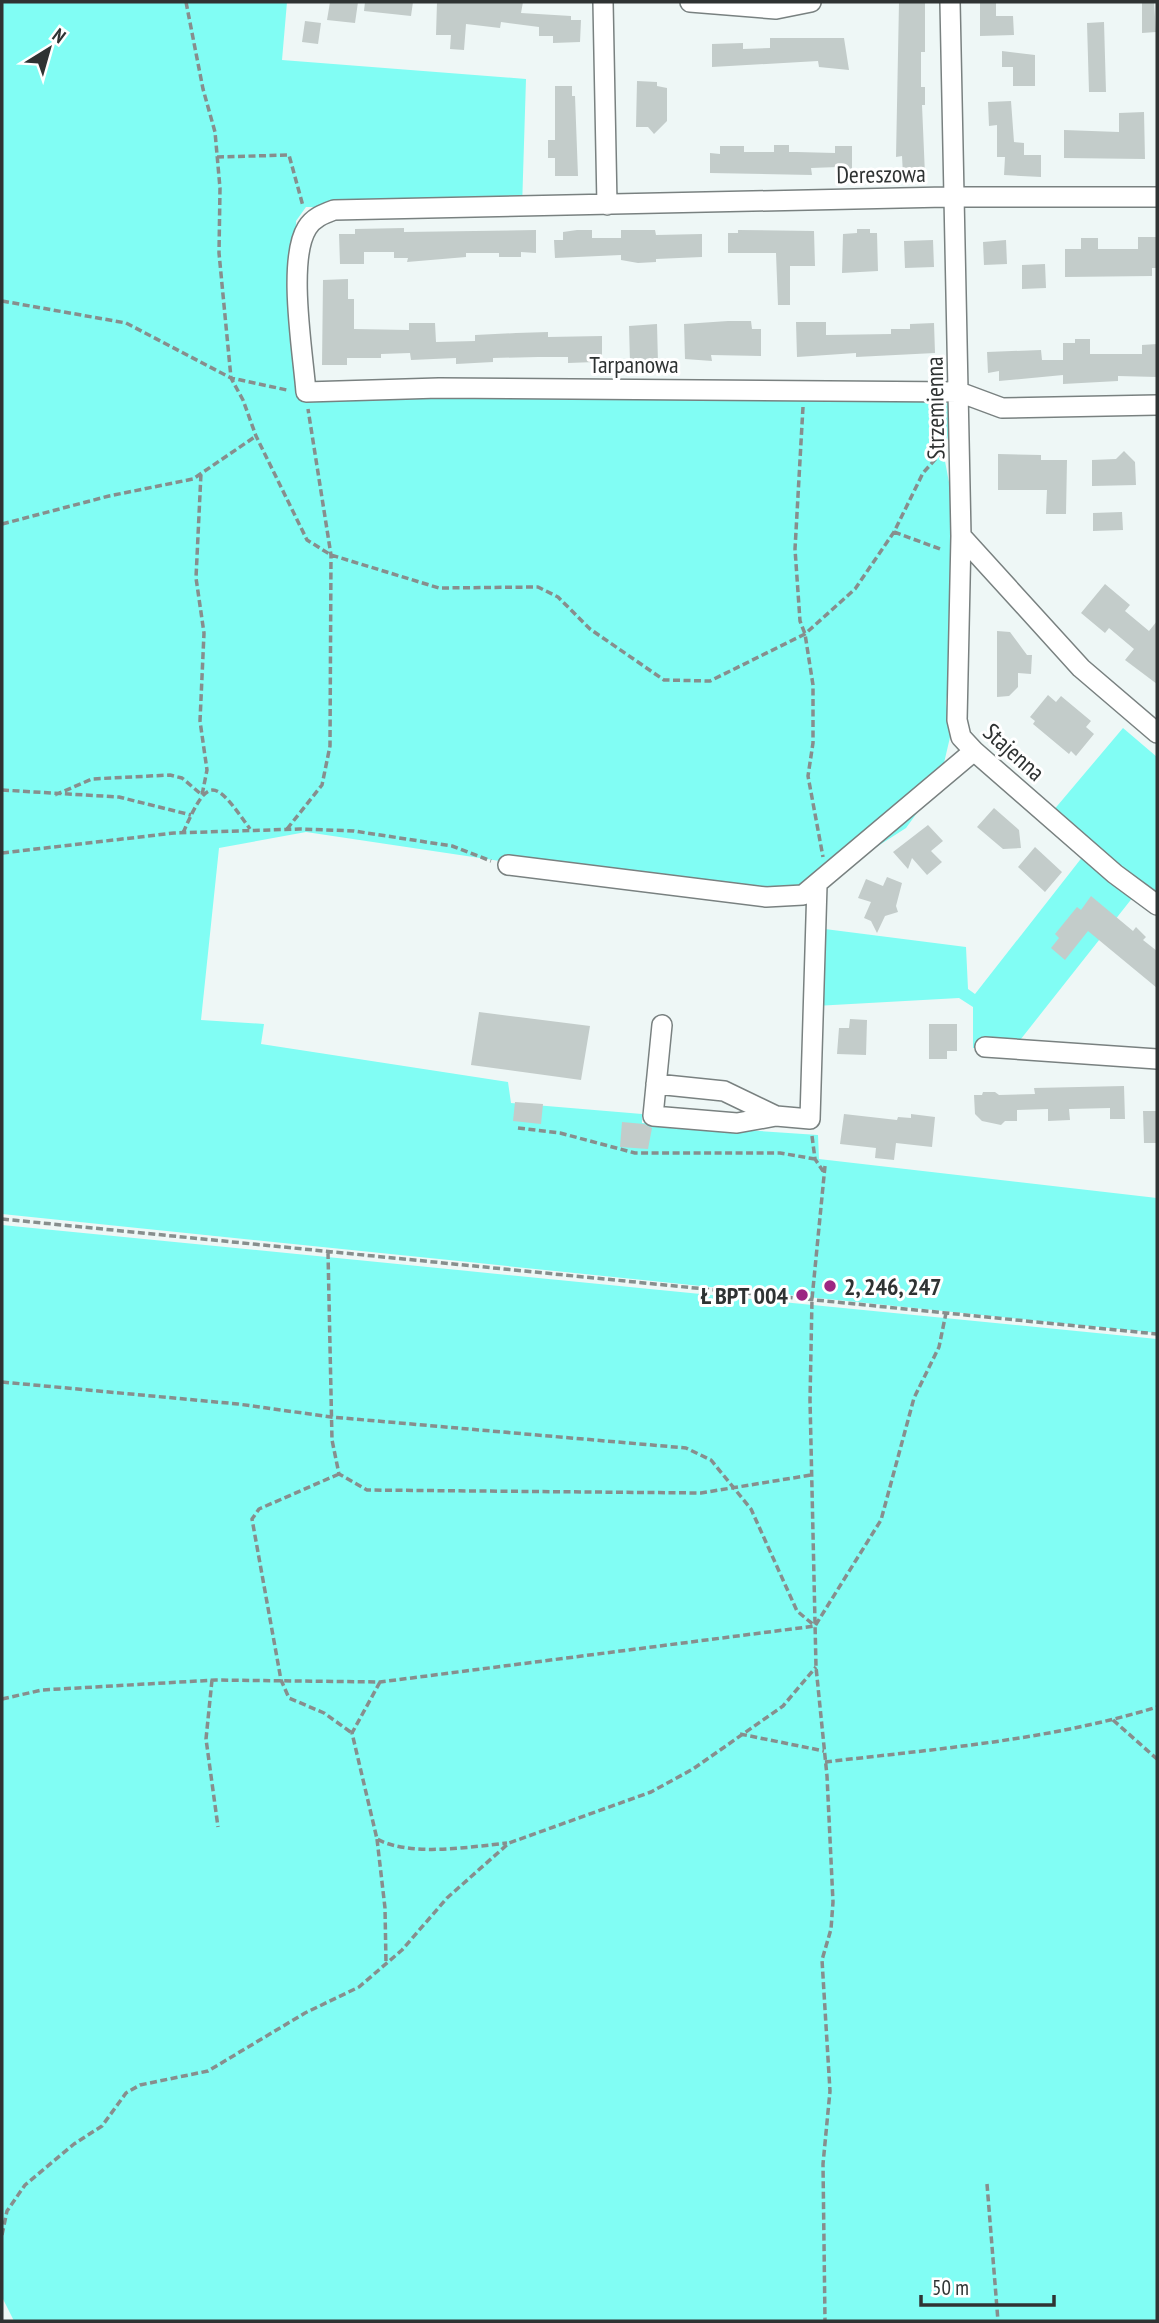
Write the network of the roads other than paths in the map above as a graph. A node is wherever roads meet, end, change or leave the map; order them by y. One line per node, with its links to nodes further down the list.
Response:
1 (603, 2): 8 (street)
2 (690, 2): 5 (street)
3 (811, 2): 5 (street)
4 (950, 2): 6 (street, Strzemienna)
5 (748, 5)
6 (955, 197): 7 (street, Dereszowa); 8 (street, Dereszowa); 9 (street, Strzemienna)
7 (1157, 197)
8 (607, 205): 10 (street, Dereszowa)
9 (959, 392): 10 (street, Tarpanowa); 11 (street, Tarpanowa); 12 (street, Strzemienna)
10 (306, 393)
11 (1157, 405)
12 (961, 536): 13 (street); 14 (street, Stajenna)
13 (1157, 733)
14 (974, 751): 16 (street); 17 (street, Stajenna)
15 (508, 865): 16 (street)
16 (822, 881): 22 (street)
17 (1157, 905)
18 (662, 1025): 21 (street)
19 (985, 1047): 20 (street)
20 (1157, 1059)
21 (656, 1084): 22 (street); 22 (street)
22 (775, 1116)

